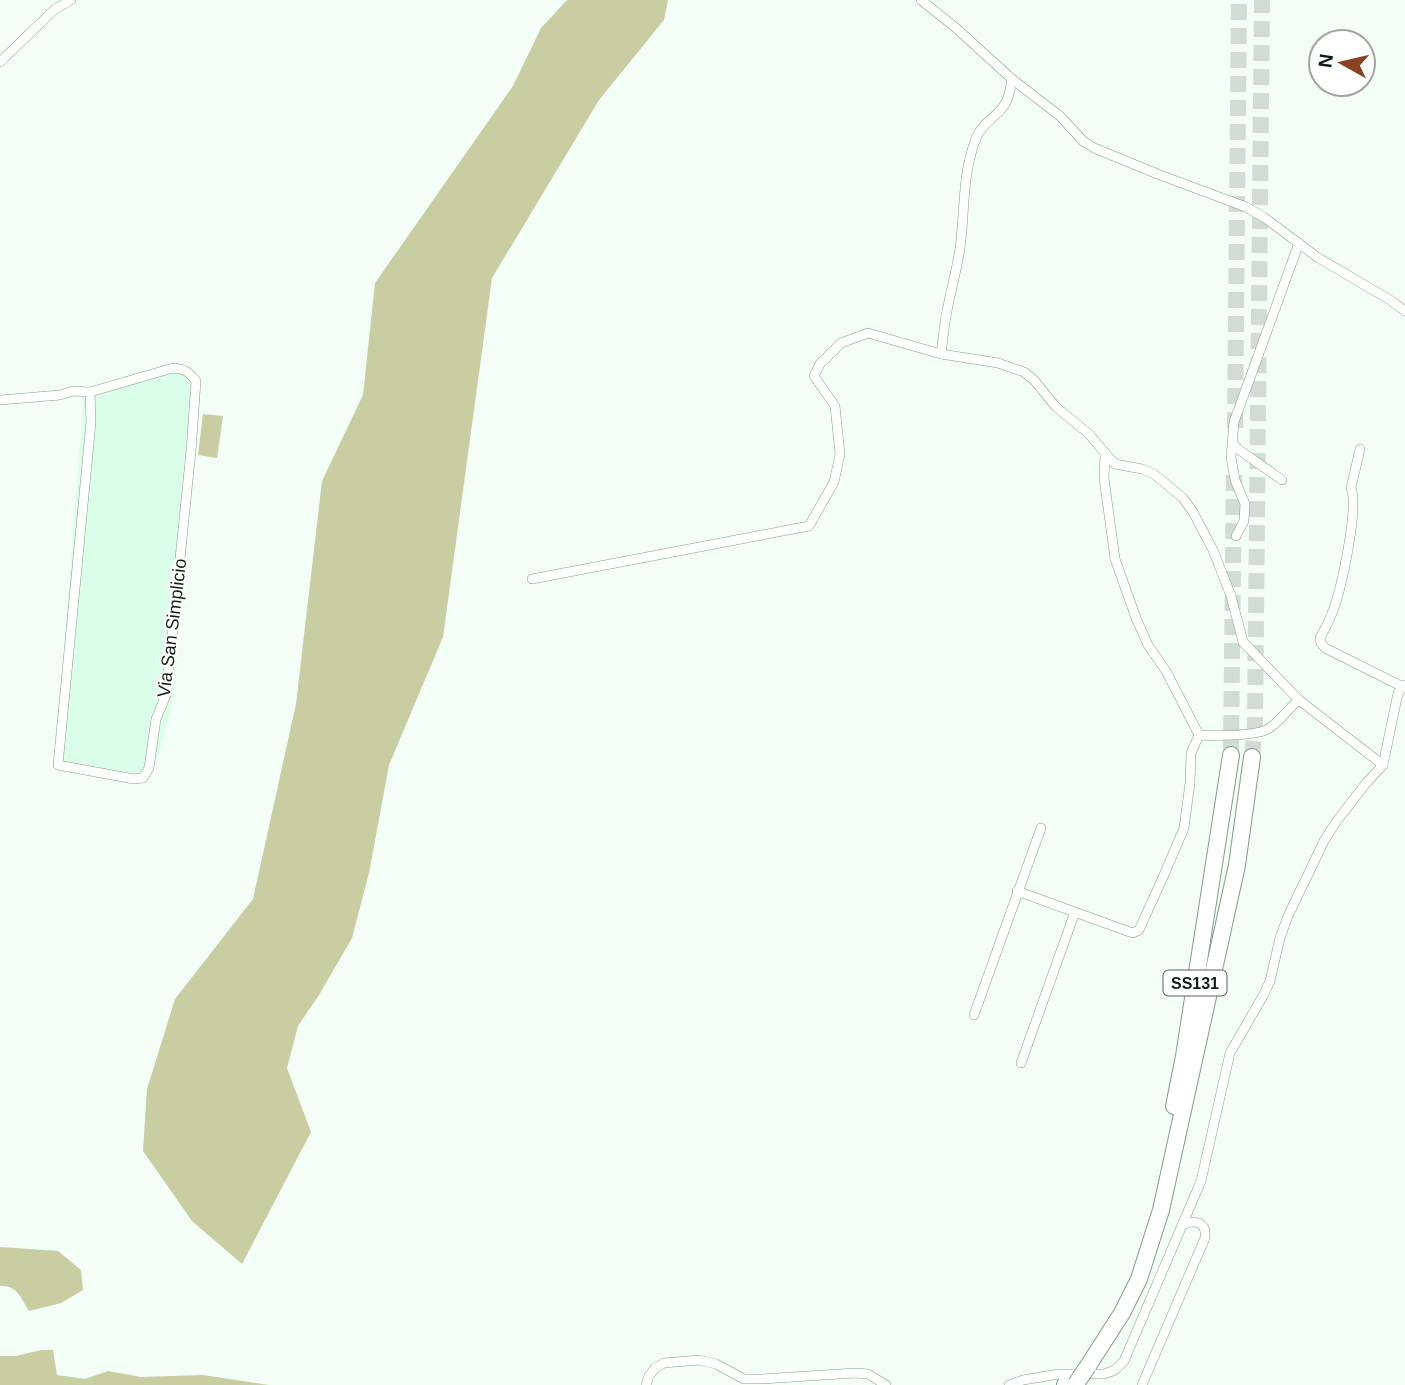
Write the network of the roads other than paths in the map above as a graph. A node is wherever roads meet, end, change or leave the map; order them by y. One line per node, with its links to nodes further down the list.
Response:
1 (71, 0): 3 (street)
2 (921, 0): 4 (street)
3 (0, 62)
4 (1012, 79): 5 (street); 7 (street)
5 (1299, 243): 6 (street); 10 (street)
6 (1405, 312)
7 (941, 354): 12 (street); 15 (street)
8 (90, 392): 8 (street, Via San Simplicio); 9 (street, Via San Simplicio)
9 (0, 400)
10 (1232, 443): 13 (street); 14 (street)
11 (1360, 449): 16 (street)
12 (1105, 453): 17 (street); 18 (street)
13 (1282, 480)
14 (1236, 536)
15 (532, 579)
16 (1404, 686): 21 (street)
17 (1299, 700): 18 (street); 21 (street)
18 (1199, 735): 24 (street)
19 (1231, 755): 27 (highway, SS131)
20 (1252, 757): 27 (highway, SS131)
21 (1383, 765): 28 (street)
22 (1041, 828): 23 (street)
23 (1017, 891): 24 (street); 25 (street)
24 (1075, 912): 26 (street)
25 (974, 1015)
26 (1021, 1063)
27 (1165, 1173): 29 (highway, SS131, bridge)
28 (1182, 1225): 32 (street); 33 (street)
29 (1071, 1384)
30 (646, 1385): 31 (street)
31 (886, 1385)
32 (1009, 1385)
33 (1142, 1385)

